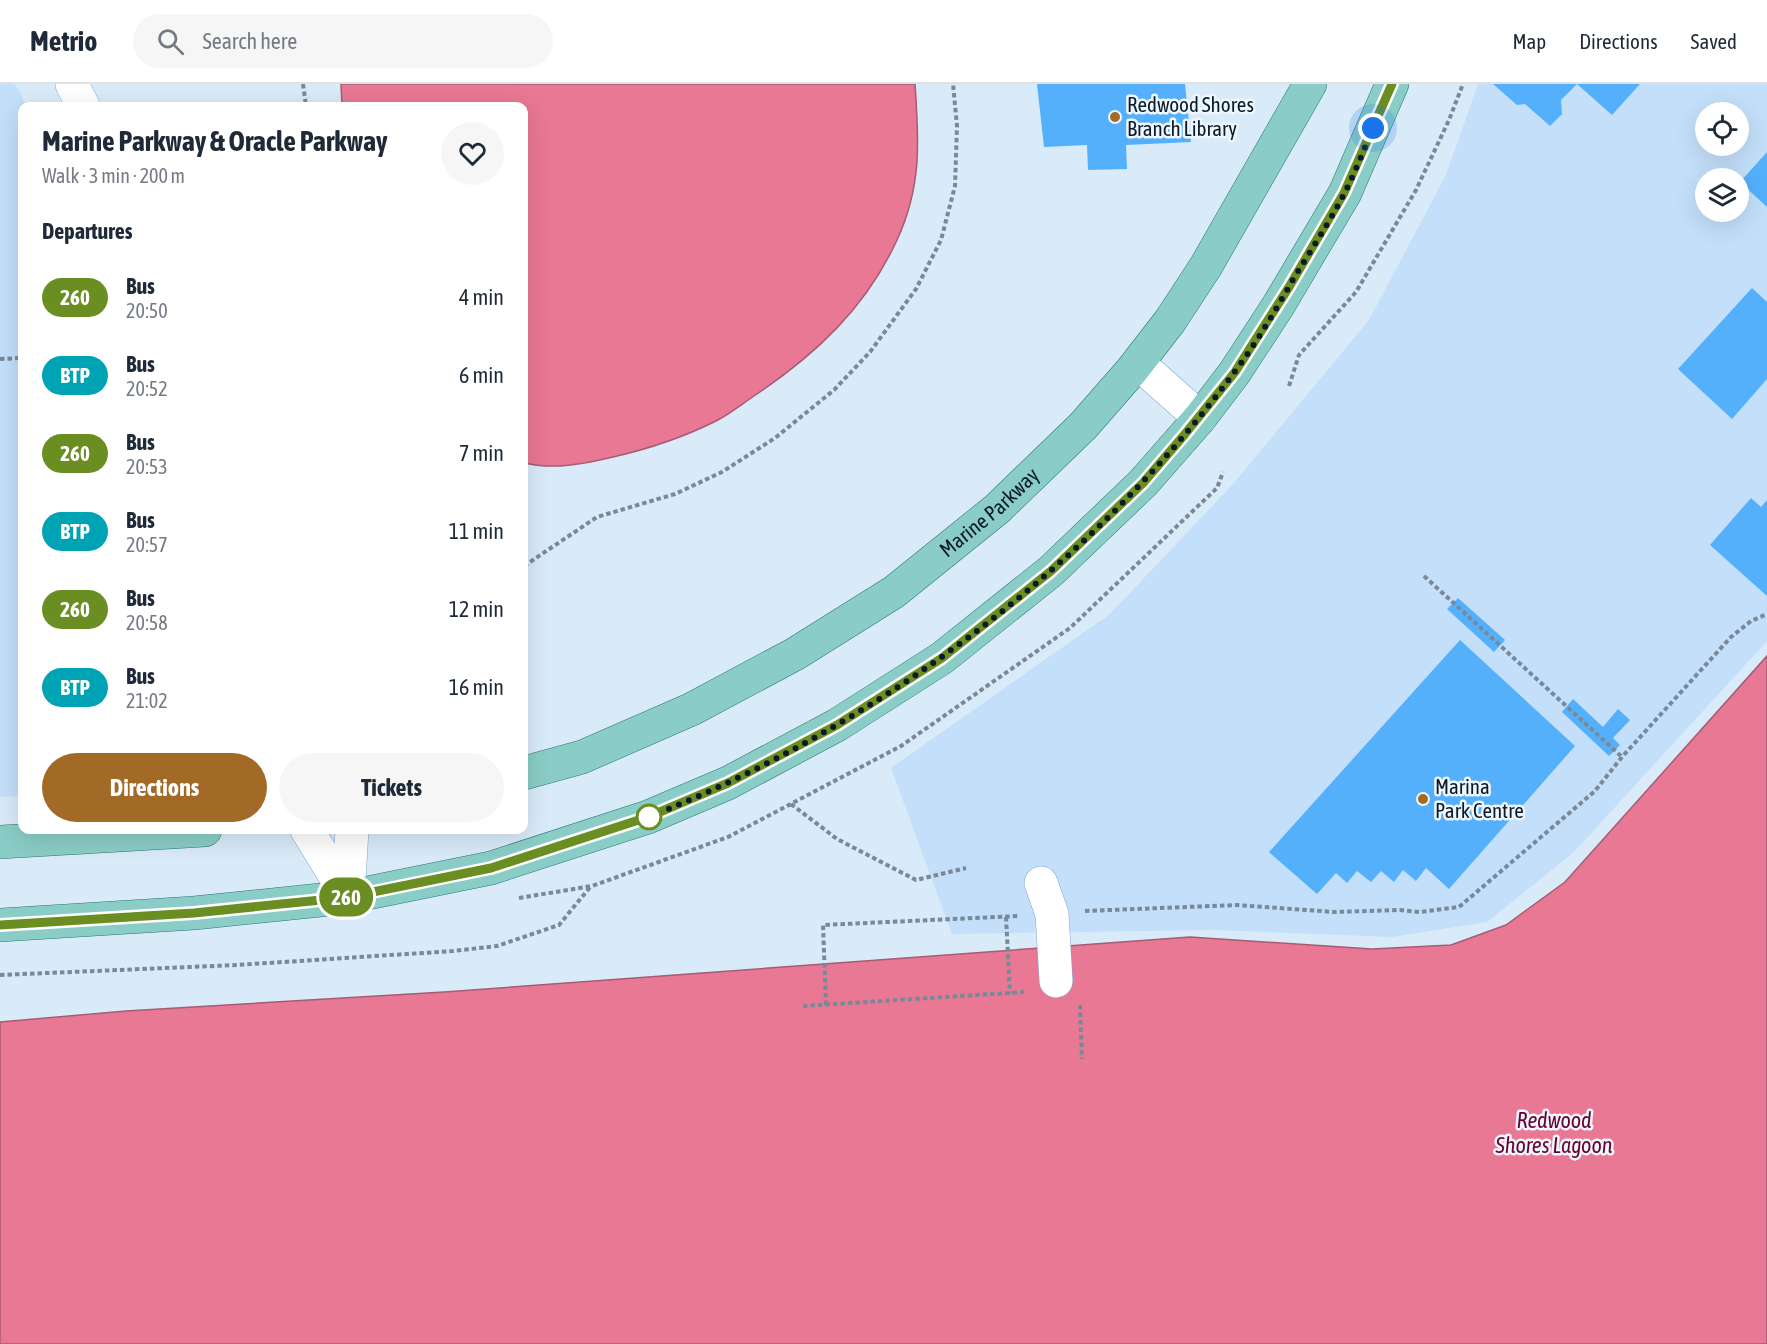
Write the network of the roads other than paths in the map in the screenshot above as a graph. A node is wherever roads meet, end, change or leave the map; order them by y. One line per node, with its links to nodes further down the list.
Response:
1 (72, 84): 4 (street)
2 (1310, 84): 5 (main road, Marine Parkway)
3 (1392, 84): 6 (main road)
4 (81, 102)
5 (1138, 363): 6 (street); 7 (main road, Marine Parkway)
6 (1200, 418): 13 (main road)
7 (528, 772)
8 (137, 834): 11 (main road)
9 (309, 834): 13 (street)
10 (352, 834): 13 (street)
11 (0, 842)
12 (1041, 883): 15 (street)
13 (348, 897): 14 (main road)
14 (0, 925)
15 (1042, 987)

